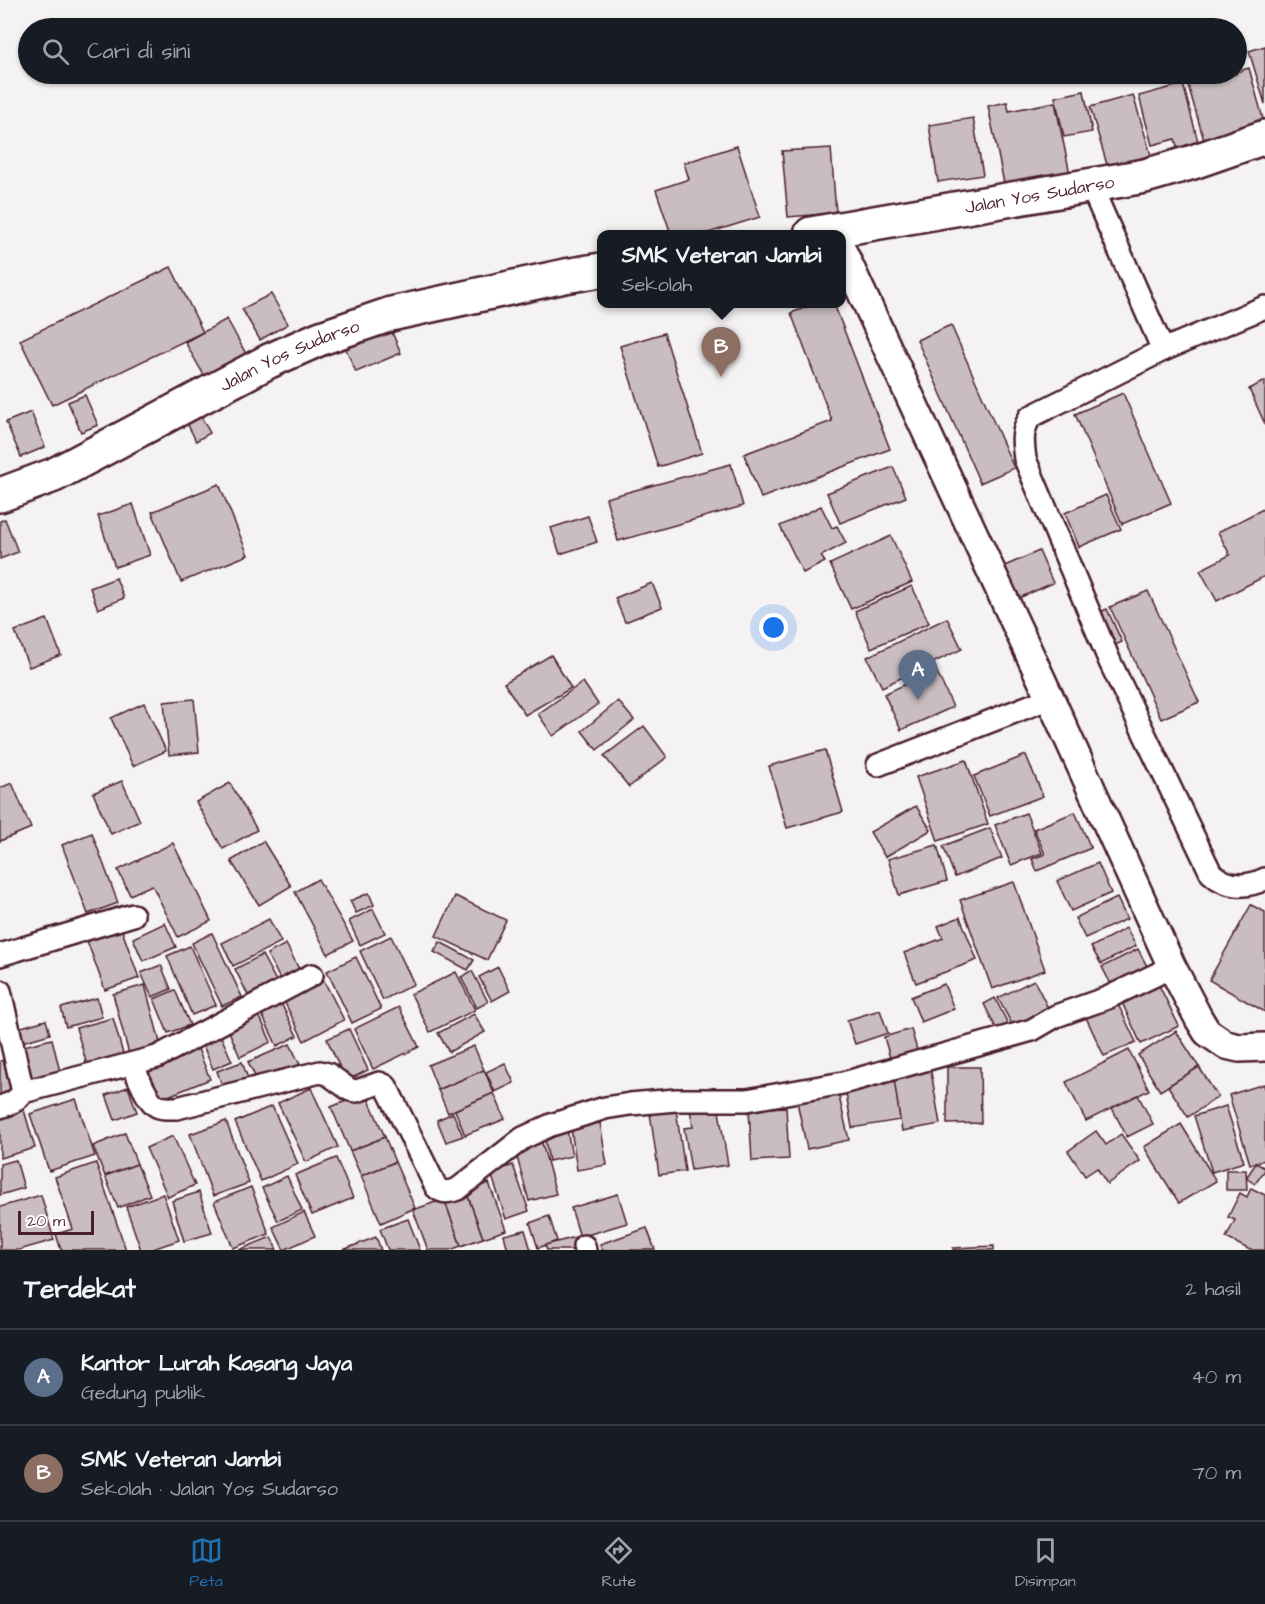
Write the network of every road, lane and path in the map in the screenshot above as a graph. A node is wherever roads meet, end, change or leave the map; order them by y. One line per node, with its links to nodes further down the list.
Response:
1 (1265, 137): 2 (highway, Jalan Yos Sudarso)
2 (1091, 186): 3 (highway, Jalan Yos Sudarso); 7 (street)
3 (846, 234)
4 (597, 271): 8 (highway, Jalan Yos Sudarso)
5 (846, 271): 9 (street)
6 (1265, 307): 7 (street)
7 (1163, 350): 11 (street)
8 (0, 495)
9 (1050, 698): 10 (street); 14 (street)
10 (878, 765)
11 (1265, 879)
12 (133, 915): 13 (street)
13 (0, 955)
14 (1172, 967): 17 (street); 18 (street)
15 (312, 975): 18 (street)
16 (0, 991): 19 (street)
17 (1265, 1047)
18 (132, 1064): 19 (street)
19 (23, 1092): 20 (street)
20 (0, 1107)

